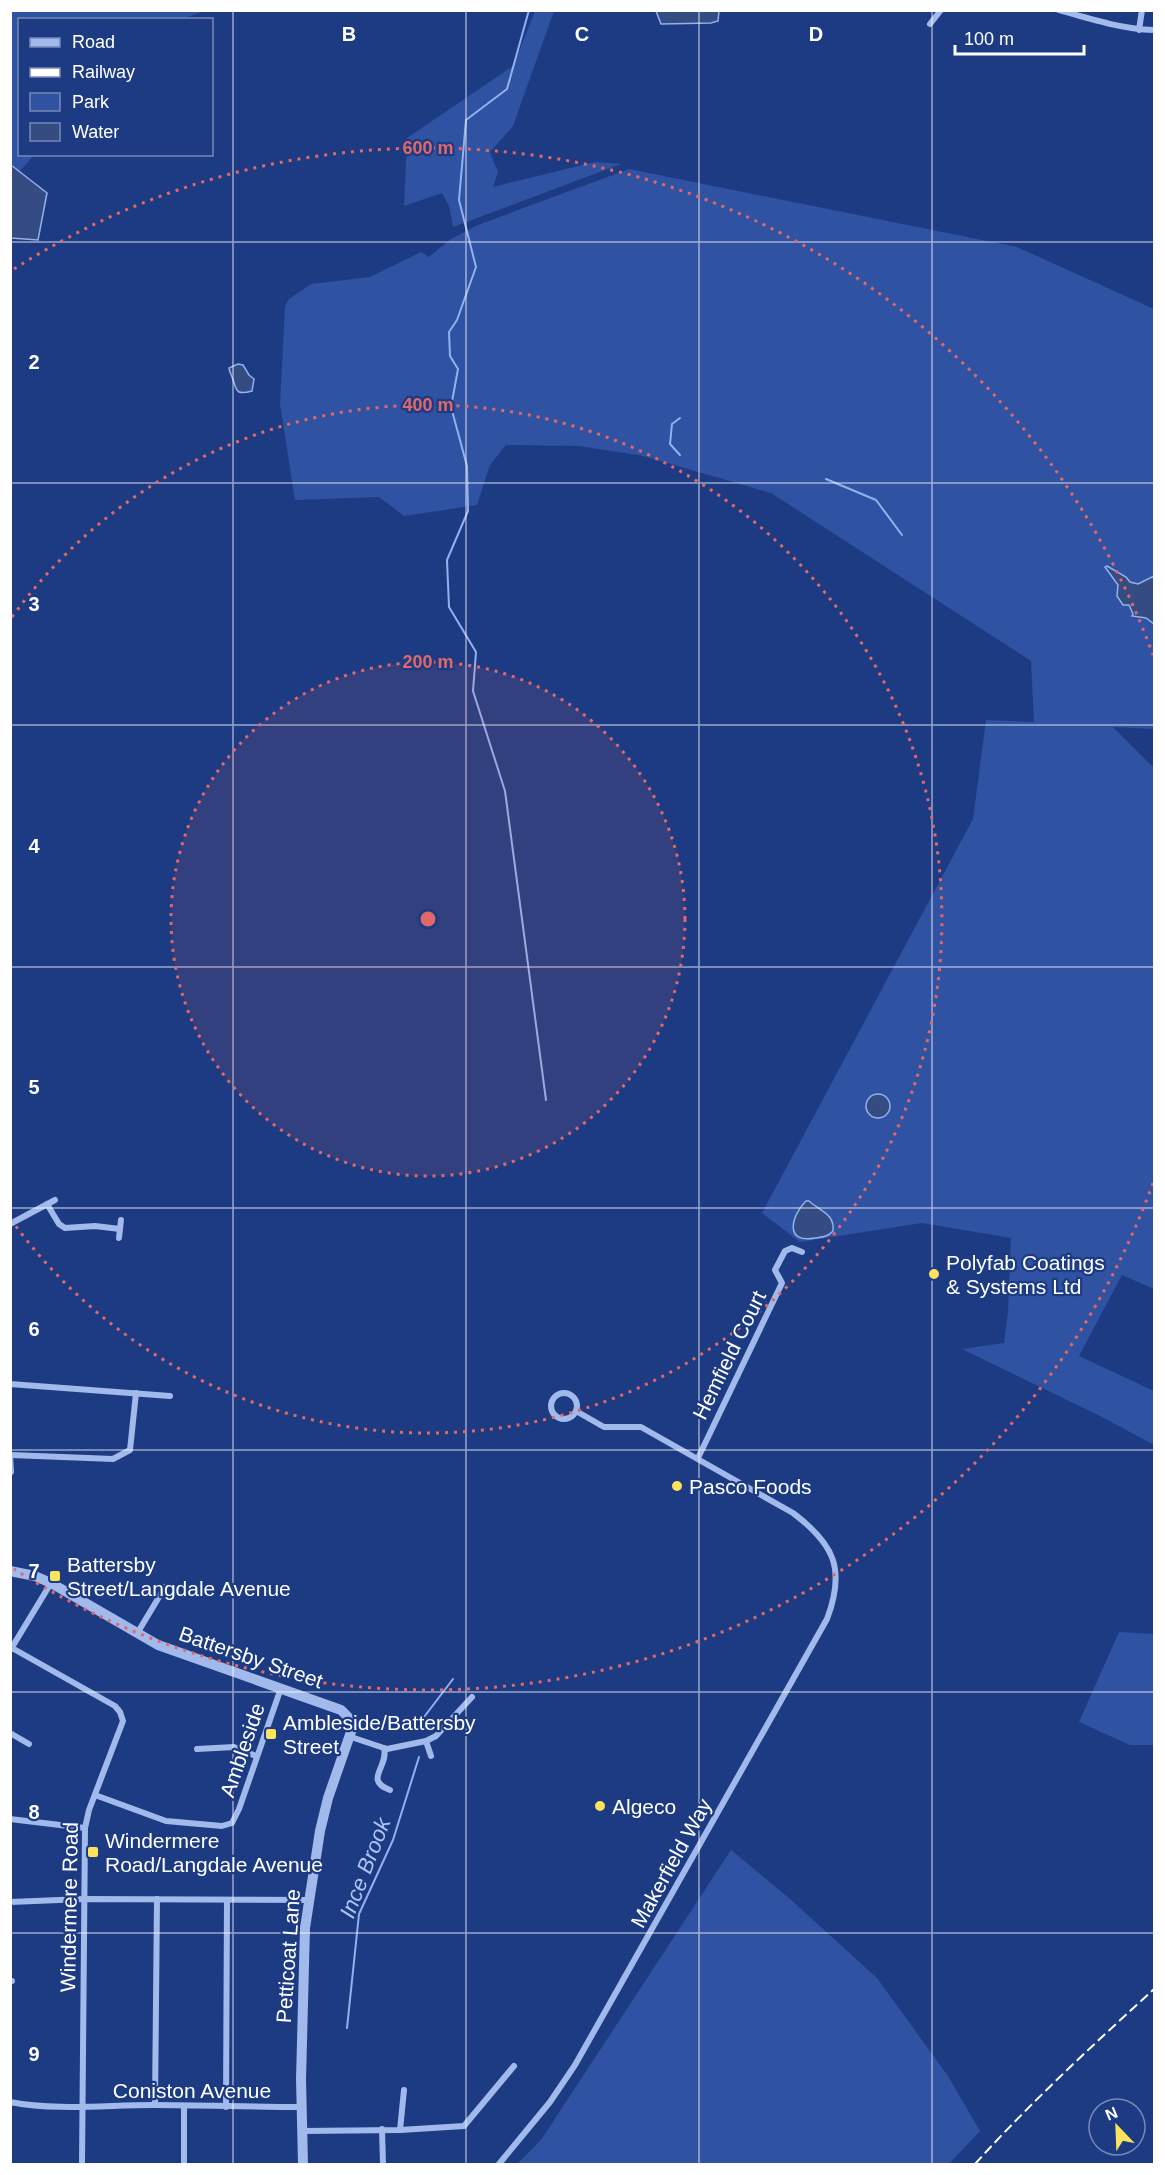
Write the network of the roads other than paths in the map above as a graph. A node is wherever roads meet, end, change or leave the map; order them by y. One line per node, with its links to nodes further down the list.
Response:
1 (941, 10): 4 (street)
2 (1059, 10): 5 (street)
3 (1142, 10): 5 (street)
4 (930, 24)
5 (1139, 30): 6 (street)
6 (1155, 30)
7 (55, 1200): 8 (street)
8 (47, 1204): 10 (street); 11 (street)
9 (121, 1220): 11 (street)
10 (10, 1224)
11 (120, 1229): 12 (street)
12 (119, 1238)
13 (802, 1252): 19 (street, Hemfield Court)
14 (10, 1384): 15 (street)
15 (136, 1393): 16 (street); 18 (street)
16 (170, 1396)
17 (576, 1411): 17 (street); 19 (street)
18 (11, 1455): 20 (street)
19 (698, 1458): 61 (street, Makerfield Way)
20 (11, 1472)
21 (10, 1570): 22 (street, Battersby Street)
22 (51, 1583): 24 (street, Battersby Street); 25 (street)
23 (165, 1587): 24 (street)
24 (138, 1632): 26 (street, Battersby Street)
25 (11, 1649): 38 (street, Windermere Road)
26 (281, 1688): 28 (street, Battersby Street); 35 (street, Ambleside)
27 (472, 1697): 31 (street)
28 (350, 1719): 30 (street, Petticoat Lane)
29 (10, 1734): 32 (street)
30 (351, 1737): 33 (street); 44 (street, Petticoat Lane)
31 (426, 1741): 33 (street); 36 (street)
32 (29, 1744)
33 (384, 1748): 37 (street)
34 (197, 1749): 35 (street)
35 (256, 1756): 38 (street, Ambleside)
36 (431, 1756)
37 (390, 1790)
38 (95, 1795): 40 (street, Windermere Road)
39 (10, 1819): 40 (street)
40 (85, 1828): 41 (street, Windermere Road)
41 (84, 1899): 42 (street); 45 (street); 50 (street, Windermere Road)
42 (157, 1899): 43 (street); 49 (street)
43 (226, 1900): 44 (street); 52 (street)
44 (309, 1900): 53 (street, Petticoat Lane)
45 (10, 1902)
46 (514, 2067): 55 (street)
47 (404, 2090): 55 (street)
48 (10, 2102): 50 (street, Coniston Avenue)
49 (155, 2105): 50 (street, Coniston Avenue); 51 (street, Coniston Avenue)
50 (83, 2106): 57 (street, Windermere Road)
51 (184, 2106): 52 (street, Coniston Avenue); 58 (street)
52 (226, 2107): 53 (street, Coniston Avenue)
53 (301, 2107): 56 (street, Petticoat Lane)
54 (382, 2129): 55 (street); 56 (street); 60 (street)
55 (400, 2130)
56 (302, 2131): 59 (street, Petticoat Lane)
57 (82, 2164)
58 (184, 2164)
59 (303, 2164)
60 (383, 2164)
61 (499, 2164)

